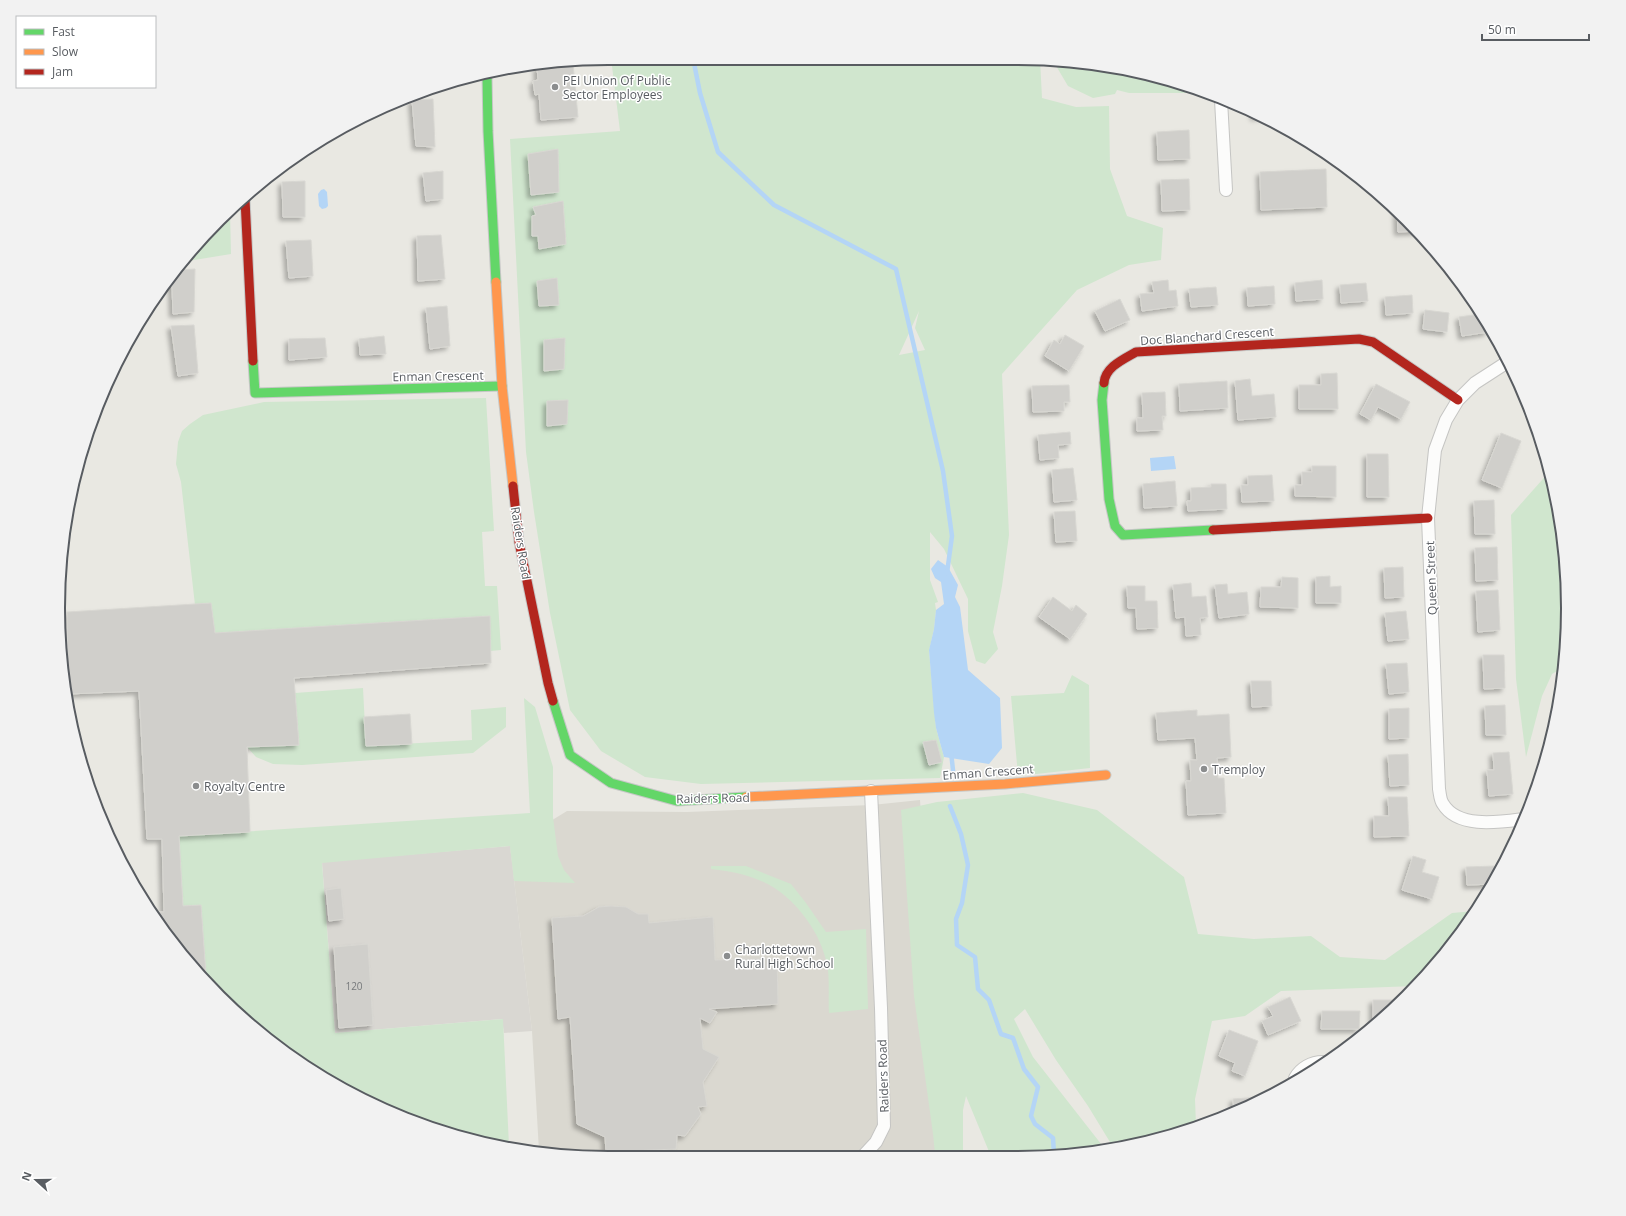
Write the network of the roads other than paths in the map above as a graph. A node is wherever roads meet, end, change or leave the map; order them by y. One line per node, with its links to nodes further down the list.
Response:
1 (487, 79): 6 (street, Enman Crescent)
2 (1221, 104): 3 (street)
3 (1226, 190)
4 (245, 204): 6 (street, Enman Crescent)
5 (1503, 365): 7 (street, Queen Street)
6 (502, 386): 10 (street, Raiders Road)
7 (1458, 400): 8 (street, Queen Street); 8 (street, Doc Blanchard Crescent)
8 (1428, 518): 11 (street, Queen Street)
9 (1106, 775): 10 (street, Enman Crescent)
10 (871, 791): 14 (street, Raiders Road)
11 (1518, 820)
12 (1315, 1062): 13 (street)
13 (1298, 1073)
14 (868, 1151)

